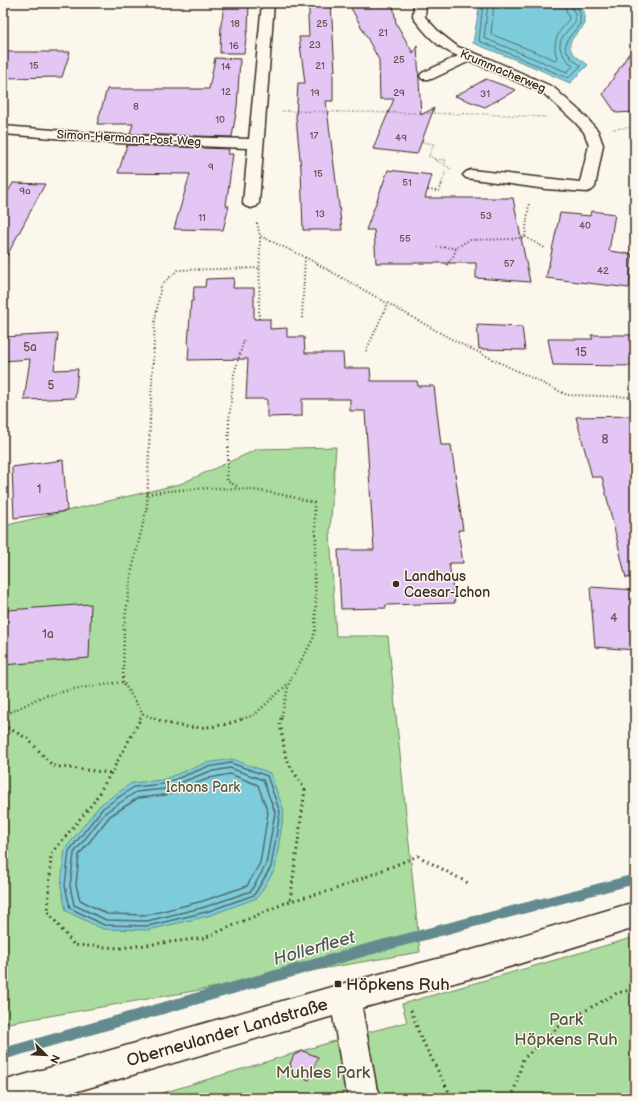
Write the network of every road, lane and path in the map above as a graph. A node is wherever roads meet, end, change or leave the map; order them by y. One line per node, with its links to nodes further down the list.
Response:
1 (268, 3): 5 (street)
2 (420, 3): 3 (street, Krummacherweg)
3 (469, 56): 4 (street); 6 (street, Krummacherweg)
4 (427, 76)
5 (259, 111): 6 (path); 9 (street)
6 (579, 118): 15 (street, Krummacherweg)
7 (3, 130): 9 (street, Simon-Hermann-Post-Weg)
8 (422, 142): 10 (path)
9 (256, 144): 17 (street)
10 (432, 158): 11 (path); 11 (path)
11 (444, 165): 13 (path)
12 (446, 171): 16 (path)
13 (456, 172)
14 (471, 175): 15 (street, Krummacherweg)
15 (531, 182): 19 (path)
16 (428, 190)
17 (251, 203): 18 (path)
18 (260, 236): 23 (path); 25 (path)
19 (525, 237): 21 (path); 22 (path)
20 (437, 248): 21 (path)
21 (456, 248): 24 (path)
22 (545, 248)
23 (305, 257): 26 (path); 27 (path)
24 (447, 265)
25 (260, 268): 28 (path); 33 (path)
26 (388, 303): 30 (path); 31 (path)
27 (302, 318)
28 (259, 319)
29 (244, 340): 32 (path)
30 (366, 351)
31 (635, 397)
32 (239, 487): 33 (path); 35 (path)
33 (147, 494): 34 (path)
34 (123, 682): 36 (path); 37 (path)
35 (289, 683): 36 (path); 41 (path)
36 (143, 714): 39 (path)
37 (3, 716)
38 (3, 725): 39 (path)
39 (111, 773): 41 (path)
40 (468, 883): 41 (path)
41 (290, 901)
42 (635, 915): 43 (street, Oberneulander Landstraße)
43 (401, 982): 45 (street, Oberneulander Landstraße); 47 (path)
44 (635, 989): 50 (path)
45 (345, 998): 46 (street, Oberneulander Landstraße); 48 (street)
46 (3, 1097)
47 (451, 1097): 49 (path)
48 (366, 1098)
49 (484, 1098)
50 (512, 1098)

